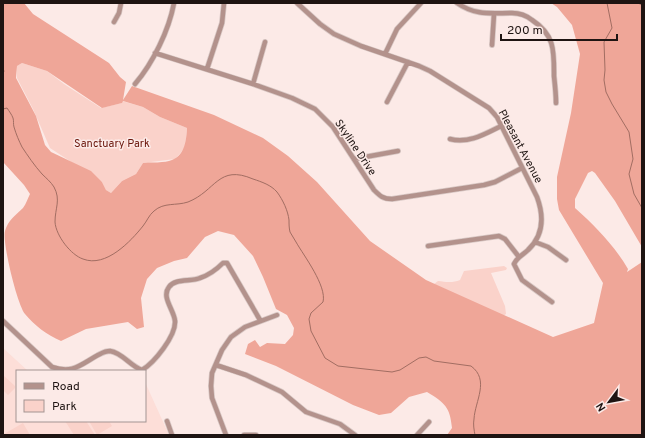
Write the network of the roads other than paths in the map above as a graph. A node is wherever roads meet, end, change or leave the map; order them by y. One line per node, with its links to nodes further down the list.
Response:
1 (121, 3): 8 (street)
2 (174, 3): 11 (street)
3 (224, 3): 14 (street)
4 (297, 3): 12 (street, Pleasant Avenue)
5 (421, 3): 12 (street)
6 (458, 3): 7 (street)
7 (494, 14): 10 (street); 18 (street)
8 (114, 22)
9 (266, 42): 16 (street)
10 (492, 45)
11 (155, 53): 14 (street, Skyline Drive); 15 (street)
12 (385, 54): 13 (street, Pleasant Avenue)
13 (408, 62): 17 (street); 19 (street, Pleasant Avenue)
14 (206, 69): 16 (street, Skyline Drive)
15 (135, 84)
16 (252, 84): 22 (street, Skyline Drive)
17 (387, 102)
18 (556, 103)
19 (501, 126): 20 (street); 23 (street, Pleasant Avenue)
20 (450, 139)
21 (398, 151): 22 (street)
22 (354, 159): 23 (street, Skyline Drive)
23 (522, 168): 24 (street, Pleasant Avenue)
24 (535, 242): 26 (street, Pleasant Avenue); 27 (street)
25 (428, 246): 26 (street)
26 (518, 258): 28 (street)
27 (566, 260)
28 (552, 302)
29 (277, 314): 30 (street)
30 (260, 320): 31 (street); 32 (street)
31 (3, 321)
32 (216, 364): 36 (street); 39 (street)
33 (167, 421): 35 (street)
34 (429, 422): 40 (street)
35 (172, 435)
36 (226, 435)
37 (244, 435): 38 (street)
38 (256, 435)
39 (355, 435)
40 (417, 435)

